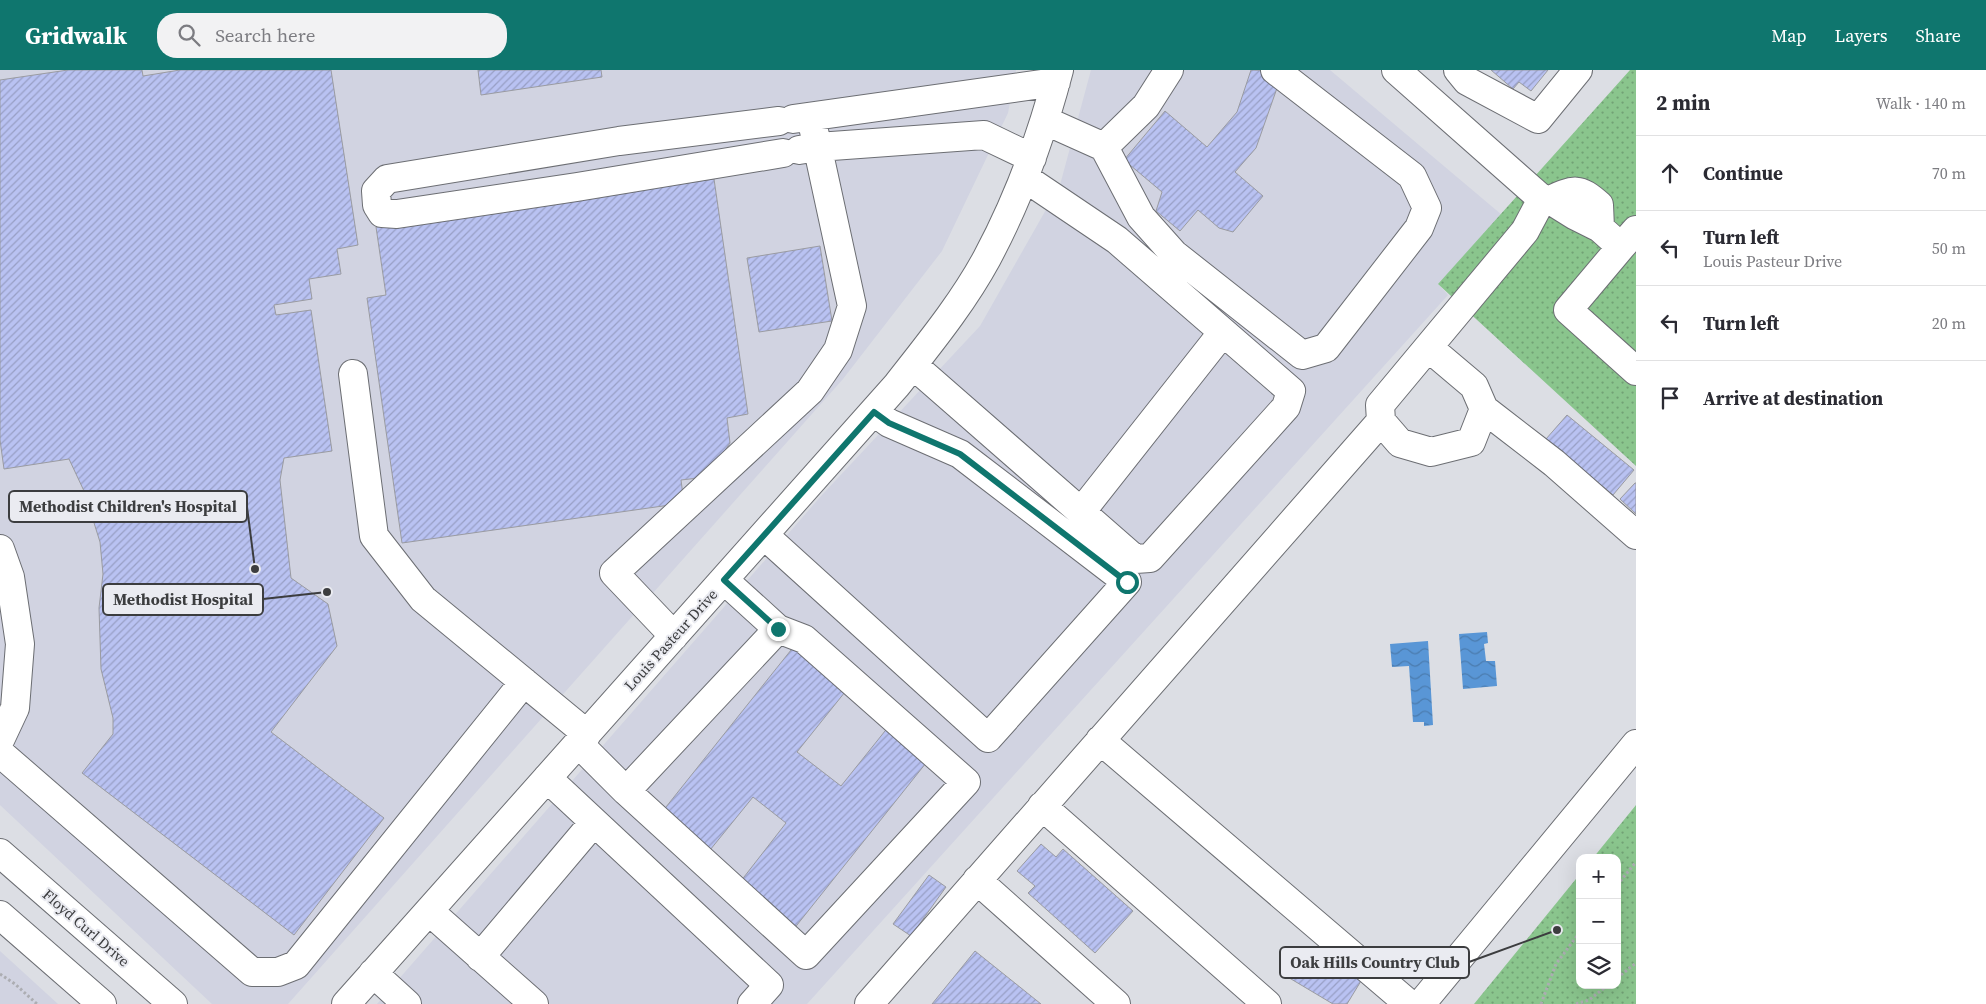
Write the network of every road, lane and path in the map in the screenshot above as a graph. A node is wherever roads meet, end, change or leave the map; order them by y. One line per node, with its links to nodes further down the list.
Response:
1 (1169, 70): 9 (street)
2 (1275, 70): 9 (street)
3 (1396, 70): 12 (street)
4 (1458, 70): 5 (street)
5 (1578, 70)
6 (1058, 76): 7 (street); 8 (street, Louis Pasteur Drive)
7 (793, 119): 10 (street); 10 (street)
8 (1046, 121): 9 (street); 11 (street, Louis Pasteur Drive)
9 (1104, 147)
10 (798, 150): 11 (street); 28 (street)
11 (1028, 168): 14 (street); 16 (street, Louis Pasteur Drive)
12 (1546, 199): 13 (street); 15 (street)
13 (1628, 238): 17 (street)
14 (1223, 332): 22 (street); 22 (street)
15 (1429, 348): 19 (street); 21 (street)
16 (913, 365): 20 (street, Louis Pasteur Drive); 22 (street)
17 (1636, 371)
18 (353, 374): 29 (street)
19 (1484, 408): 21 (street); 24 (street)
20 (874, 412): 23 (street, Louis Pasteur Drive); 23 (street)
21 (1381, 421): 32 (street)
22 (1081, 512)
23 (764, 535): 26 (street, Louis Pasteur Drive)
24 (1636, 535)
25 (0, 549): 31 (street)
26 (724, 580): 27 (street); 28 (street, Louis Pasteur Drive)
27 (778, 629): 36 (street); 36 (street)
28 (674, 636): 30 (street, Louis Pasteur Drive)
29 (524, 682): 30 (street); 34 (street)
30 (582, 738): 35 (street, Louis Pasteur Drive); 36 (street)
31 (0, 740)
32 (1100, 740): 37 (street); 62 (street)
33 (1636, 744): 63 (street)
34 (0, 753)
35 (547, 778): 38 (street); 43 (street, Louis Pasteur Drive)
36 (626, 791)
37 (1042, 806): 41 (street); 61 (street)
38 (594, 822): 46 (street); 58 (street)
39 (0, 853): 54 (street, Floyd Curl Drive)
40 (1636, 862): 42 (path)
41 (977, 880): 59 (street); 60 (street)
42 (1621, 880)
43 (429, 911): 46 (street); 48 (street, Louis Pasteur Drive)
44 (0, 914): 53 (street)
45 (1576, 937): 64 (path)
46 (480, 957): 57 (street)
47 (1636, 963): 50 (path)
48 (373, 973): 55 (street, Louis Pasteur Drive); 56 (street)
49 (0, 974): 52 (path)
50 (1621, 975)
51 (1603, 989): 65 (path)
52 (38, 1004)
53 (102, 1004)
54 (173, 1004)
55 (346, 1004)
56 (407, 1004)
57 (534, 1004)
58 (752, 1004)
59 (869, 1004)
60 (1116, 1004)
61 (1267, 1004)
62 (1409, 1004)
63 (1421, 1004)
64 (1542, 1004)
65 (1576, 1004)

